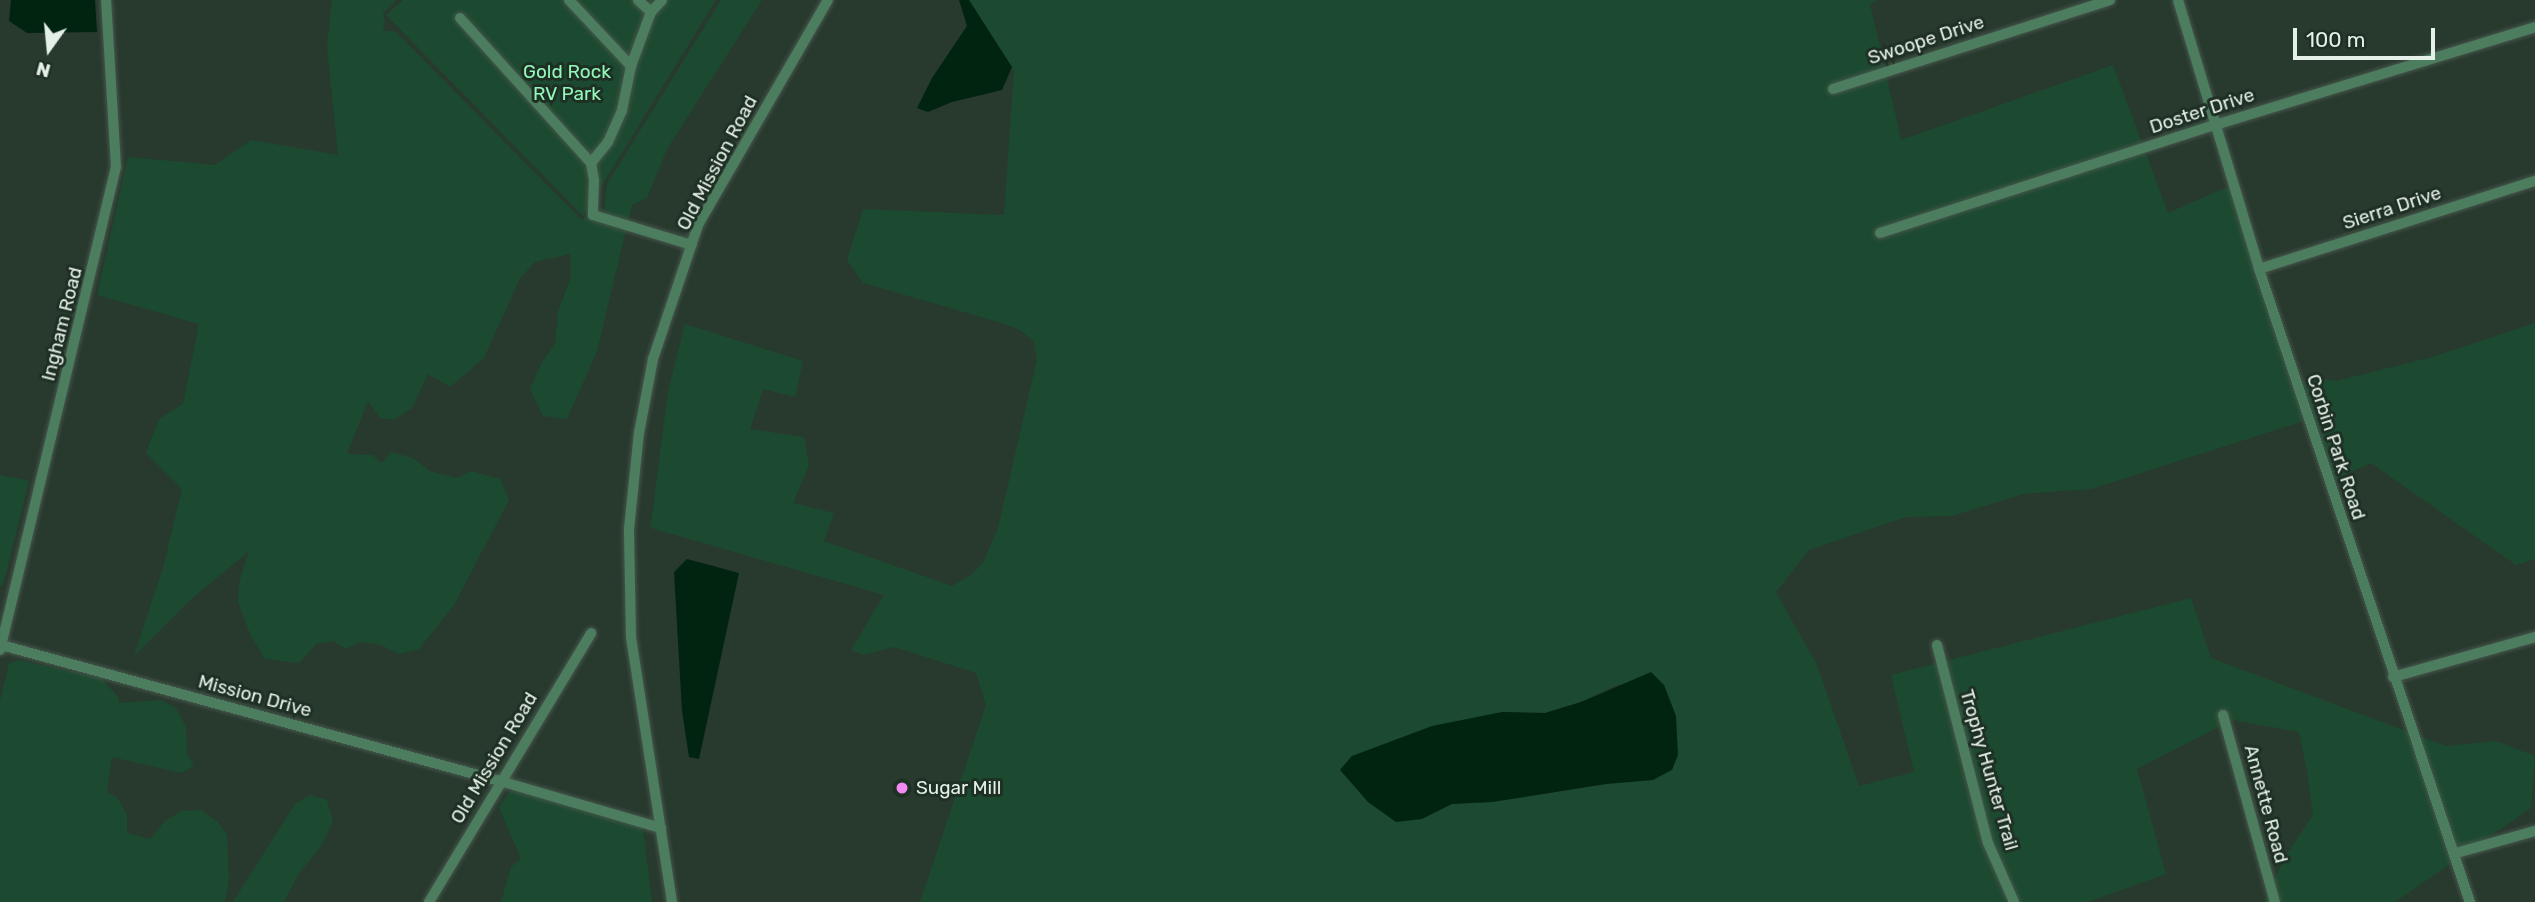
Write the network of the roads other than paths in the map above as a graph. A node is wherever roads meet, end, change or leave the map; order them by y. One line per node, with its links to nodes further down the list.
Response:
1 (106, 0): 22 (street, Ingham Road)
2 (569, 0): 11 (street)
3 (638, 0): 8 (street)
4 (662, 0): 8 (street)
5 (828, 0): 17 (street, Old Mission Road)
6 (2110, 0): 12 (street, Swoope Drive)
7 (2178, 0): 13 (street, Corbin Park Road)
8 (651, 12): 11 (street)
9 (460, 18): 14 (street)
10 (2535, 27): 13 (street, Doster Drive)
11 (631, 66): 14 (street)
12 (1833, 89)
13 (2215, 125): 16 (street, Doster Drive); 18 (street, Corbin Park Road)
14 (591, 163): 17 (street)
15 (2535, 181): 18 (street, Sierra Drive)
16 (1880, 233)
17 (692, 245): 26 (street, Old Mission Road)
18 (2259, 269): 23 (street, Corbin Park Road)
19 (591, 633): 25 (street, Old Mission Road)
20 (2535, 637): 23 (street)
21 (1937, 645): 31 (street, Trophy Hunter Trail)
22 (1, 648): 25 (street, Mission Drive)
23 (2393, 677): 28 (street, Corbin Park Road)
24 (2223, 715): 32 (street, Annette Road)
25 (500, 781): 26 (street, Mission Drive); 29 (street, Old Mission Road)
26 (661, 828): 30 (street)
27 (2535, 831): 28 (street)
28 (2456, 853): 33 (street, Corbin Park Road)
29 (429, 902)
30 (672, 902)
31 (2014, 902)
32 (2275, 902)
33 (2470, 902)

